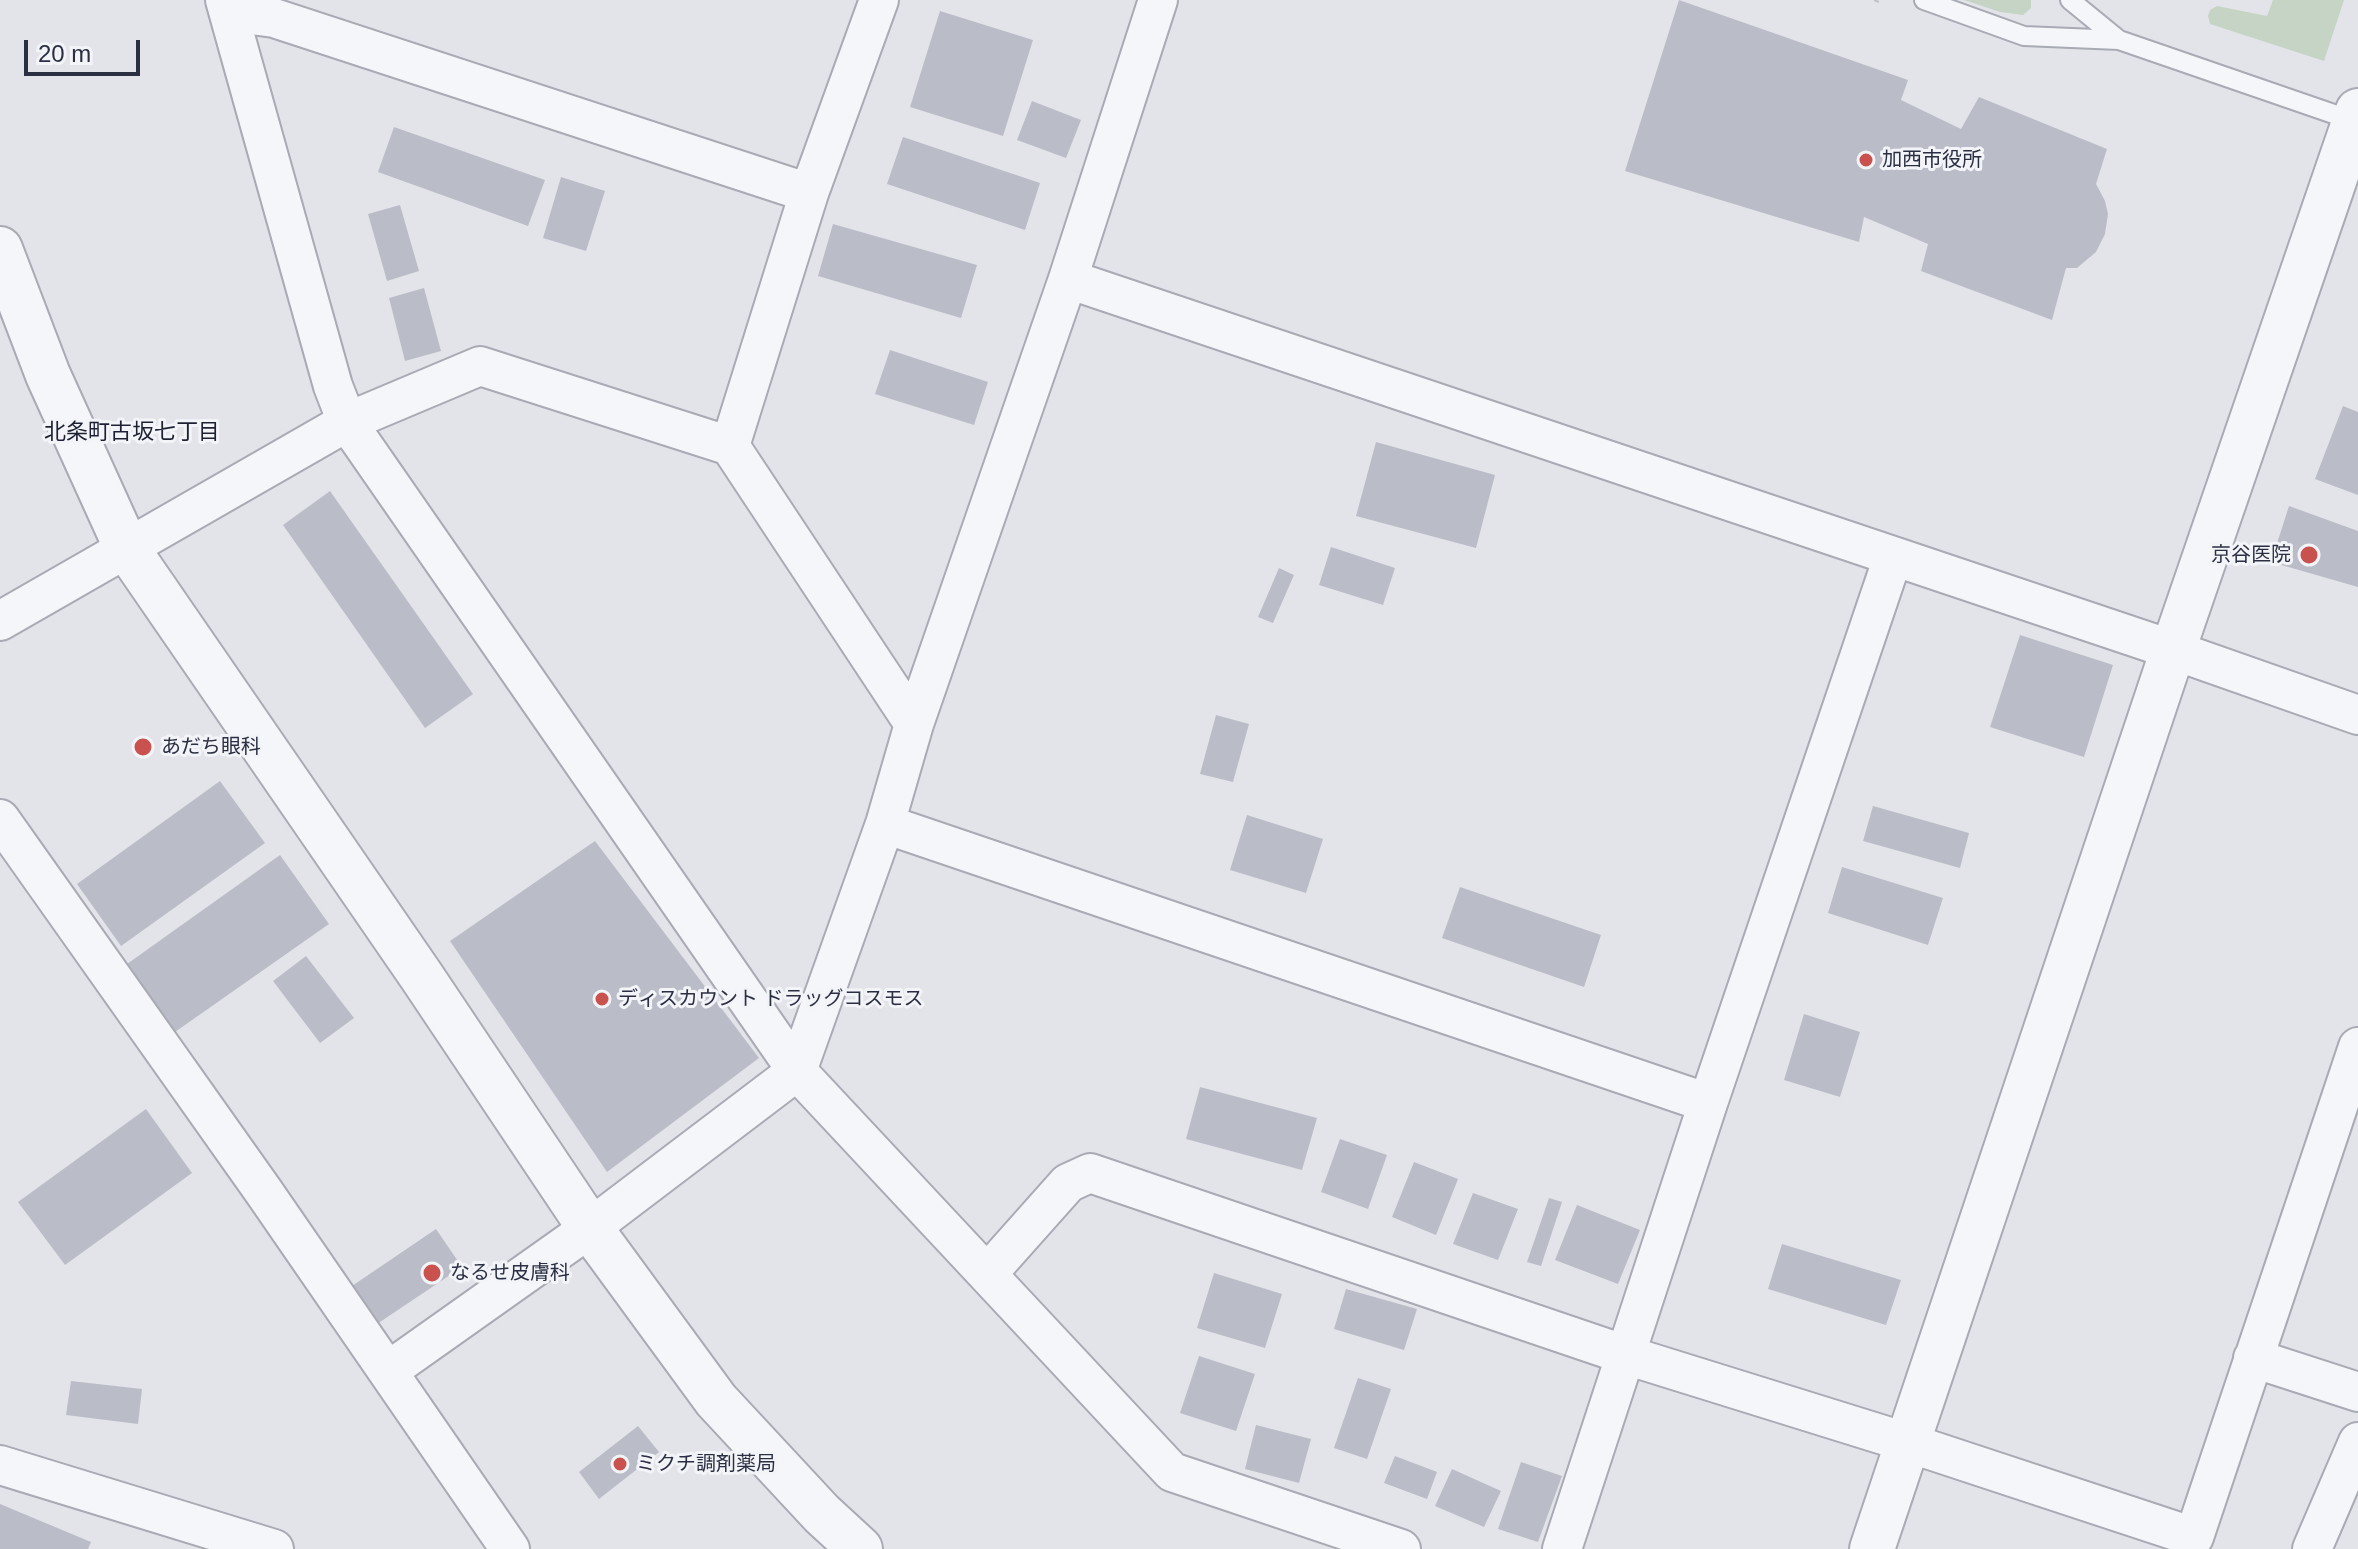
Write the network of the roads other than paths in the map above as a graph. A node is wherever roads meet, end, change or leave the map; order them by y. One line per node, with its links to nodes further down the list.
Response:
1 (879, 0): 8 (street)
2 (1158, 0): 10 (street)
3 (1924, 0): 6 (lane)
4 (2070, 0): 6 (lane)
5 (227, 6): 8 (street); 11 (street)
6 (2119, 40): 7 (lane)
7 (2356, 116): 16 (street)
8 (809, 193): 12 (street)
9 (0, 249): 13 (street)
10 (1068, 279): 14 (street); 18 (street)
11 (347, 422): 12 (street); 13 (street); 22 (street)
12 (730, 446): 18 (street)
13 (126, 547): 15 (street); 24 (street)
14 (1893, 557): 16 (street); 23 (street)
15 (0, 621)
16 (2173, 650): 17 (street); 31 (street)
17 (2358, 715)
18 (914, 724): 20 (street)
19 (0, 819): 28 (street)
20 (885, 824): 22 (street); 23 (street)
21 (2358, 1047): 27 (street)
22 (797, 1071): 24 (street); 25 (street)
23 (1708, 1103): 26 (street)
24 (590, 1228): 28 (street); 35 (street)
25 (987, 1274): 26 (street); 36 (street)
26 (1626, 1355): 31 (street); 37 (street)
27 (2253, 1358): 29 (street); 31 (street)
28 (388, 1371): 34 (street)
29 (2358, 1392)
30 (2358, 1442): 39 (street)
31 (1909, 1443): 38 (street)
32 (0, 1465): 33 (street)
33 (274, 1549)
34 (510, 1549)
35 (860, 1549)
36 (1401, 1549)
37 (1562, 1549)
38 (1872, 1549)
39 (2312, 1549)

